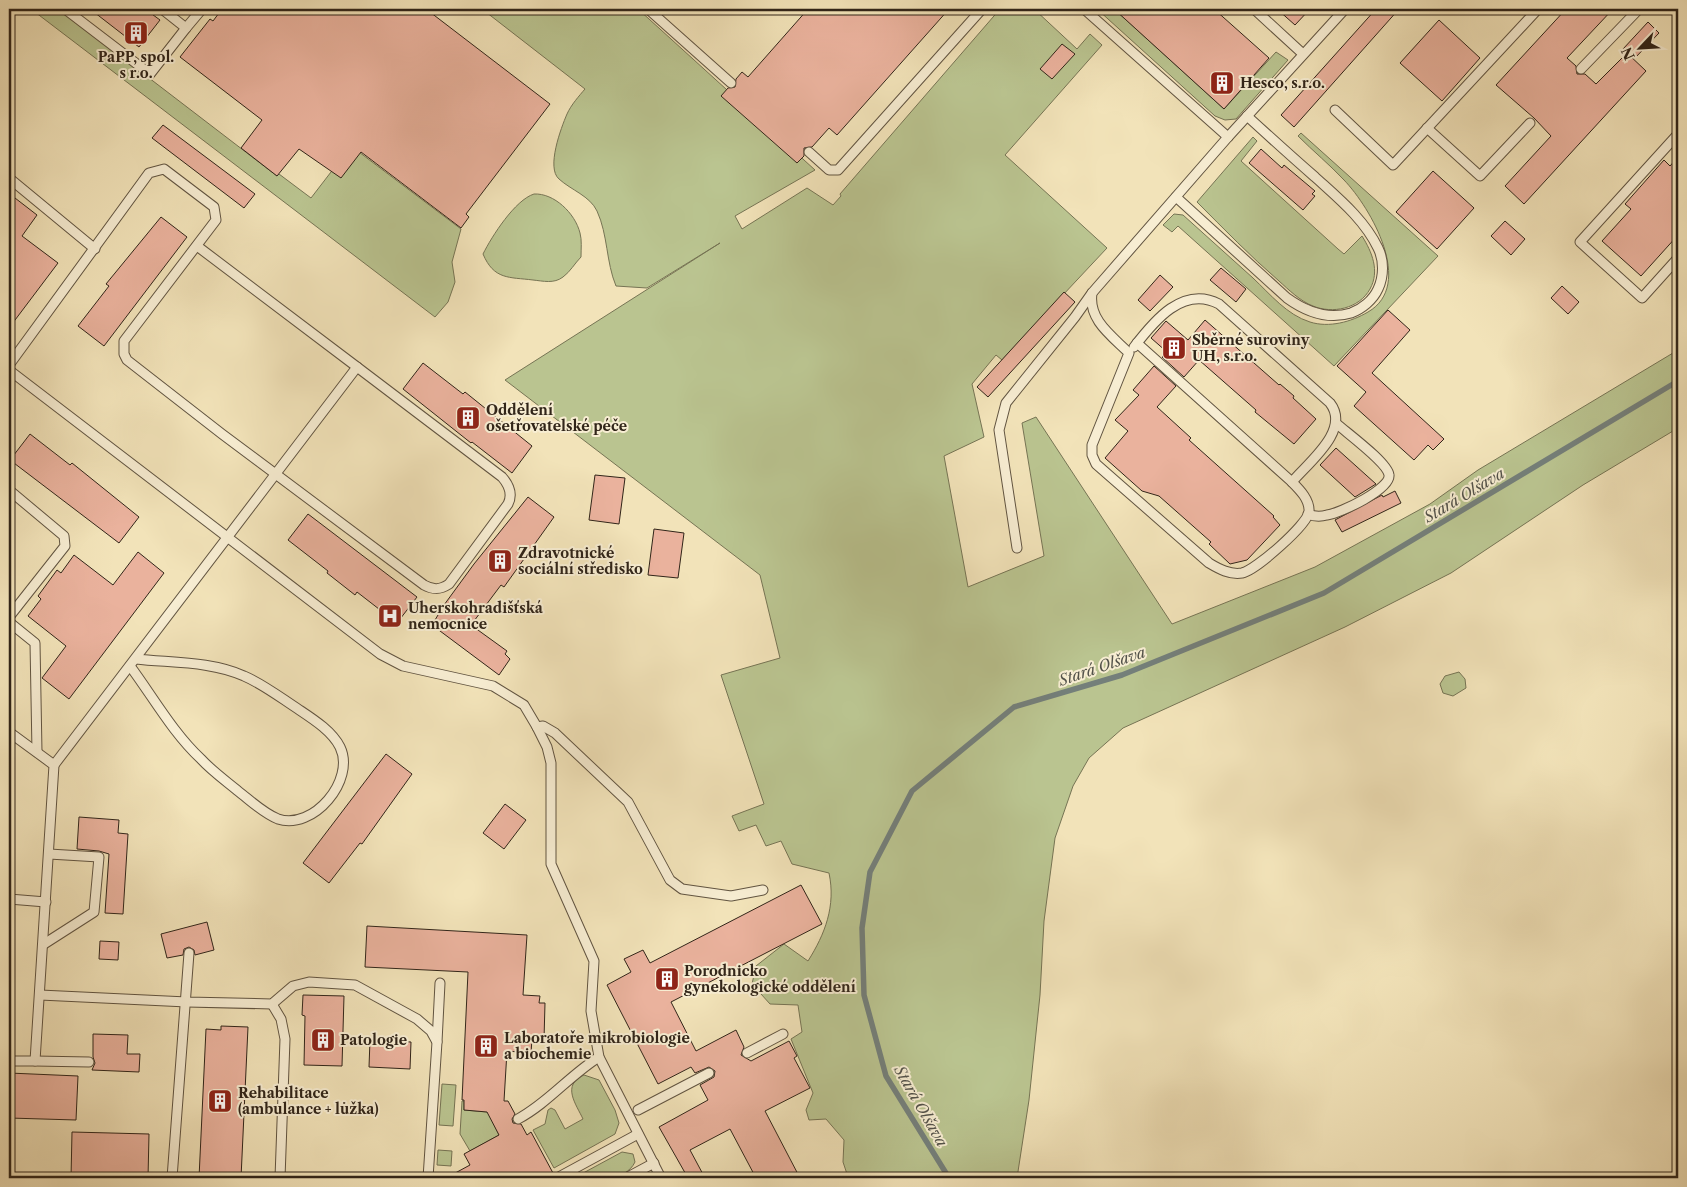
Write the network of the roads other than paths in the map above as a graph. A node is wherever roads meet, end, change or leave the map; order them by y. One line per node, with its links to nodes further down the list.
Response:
1 (65, 9): 11 (lane)
2 (162, 9): 11 (lane)
3 (202, 9): 11 (lane)
4 (648, 9): 14 (lane)
5 (982, 9): 21 (lane)
6 (1084, 9): 20 (lane)
7 (1254, 9): 12 (lane)
8 (1345, 9): 12 (lane)
9 (1538, 9): 18 (lane)
10 (1639, 9): 13 (lane)
11 (186, 28)
12 (1304, 54): 16 (lane)
13 (1581, 69)
14 (731, 83)
15 (1335, 110): 18 (lane)
16 (1247, 116): 20 (lane); 23 (lane)
17 (1530, 123): 18 (lane)
18 (1427, 128)
19 (1678, 134): 26 (lane)
20 (1228, 137): 23 (lane)
21 (809, 152)
22 (9, 178): 25 (lane)
23 (1176, 197): 27 (lane)
24 (198, 246): 25 (lane); 31 (lane); 34 (lane)
25 (95, 249): 30 (lane)
26 (1678, 258)
27 (1092, 293): 29 (lane); 39 (lane)
28 (1137, 343): 29 (lane); 33 (lane); 35 (lane)
29 (1129, 353): 37 (lane)
30 (9, 365)
31 (357, 367): 34 (lane); 34 (lane)
32 (9, 370): 38 (lane)
33 (1337, 424): 35 (lane); 37 (lane)
34 (275, 474): 38 (lane)
35 (1292, 482): 37 (lane)
36 (9, 490): 40 (lane)
37 (1308, 514)
38 (225, 538): 42 (lane); 43 (lane)
39 (1017, 548)
40 (9, 617)
41 (9, 622): 45 (lane)
42 (133, 662): 42 (lane); 46 (lane)
43 (538, 727): 48 (lane); 60 (lane)
44 (9, 732): 45 (lane)
45 (37, 752): 46 (lane)
46 (54, 765): 47 (lane)
47 (49, 854): 50 (lane); 51 (lane)
48 (764, 890)
49 (9, 899): 50 (lane)
50 (46, 902): 51 (lane)
51 (44, 944): 54 (lane)
52 (190, 953): 55 (lane)
53 (440, 982): 58 (lane)
54 (40, 995): 55 (lane); 62 (lane)
55 (187, 1002): 56 (lane); 69 (lane)
56 (272, 1004): 58 (lane); 70 (lane)
57 (783, 1034): 59 (lane)
58 (437, 1042): 71 (lane)
59 (747, 1053)
60 (599, 1057): 66 (lane); 67 (lane)
61 (9, 1061): 62 (lane)
62 (35, 1061): 63 (lane)
63 (89, 1062)
64 (709, 1073): 65 (lane)
65 (638, 1110)
66 (518, 1119)
67 (638, 1134): 68 (lane); 72 (lane)
68 (654, 1163): 73 (lane); 74 (lane)
69 (172, 1178)
70 (280, 1178)
71 (428, 1178)
72 (557, 1178)
73 (626, 1178)
74 (661, 1178)

